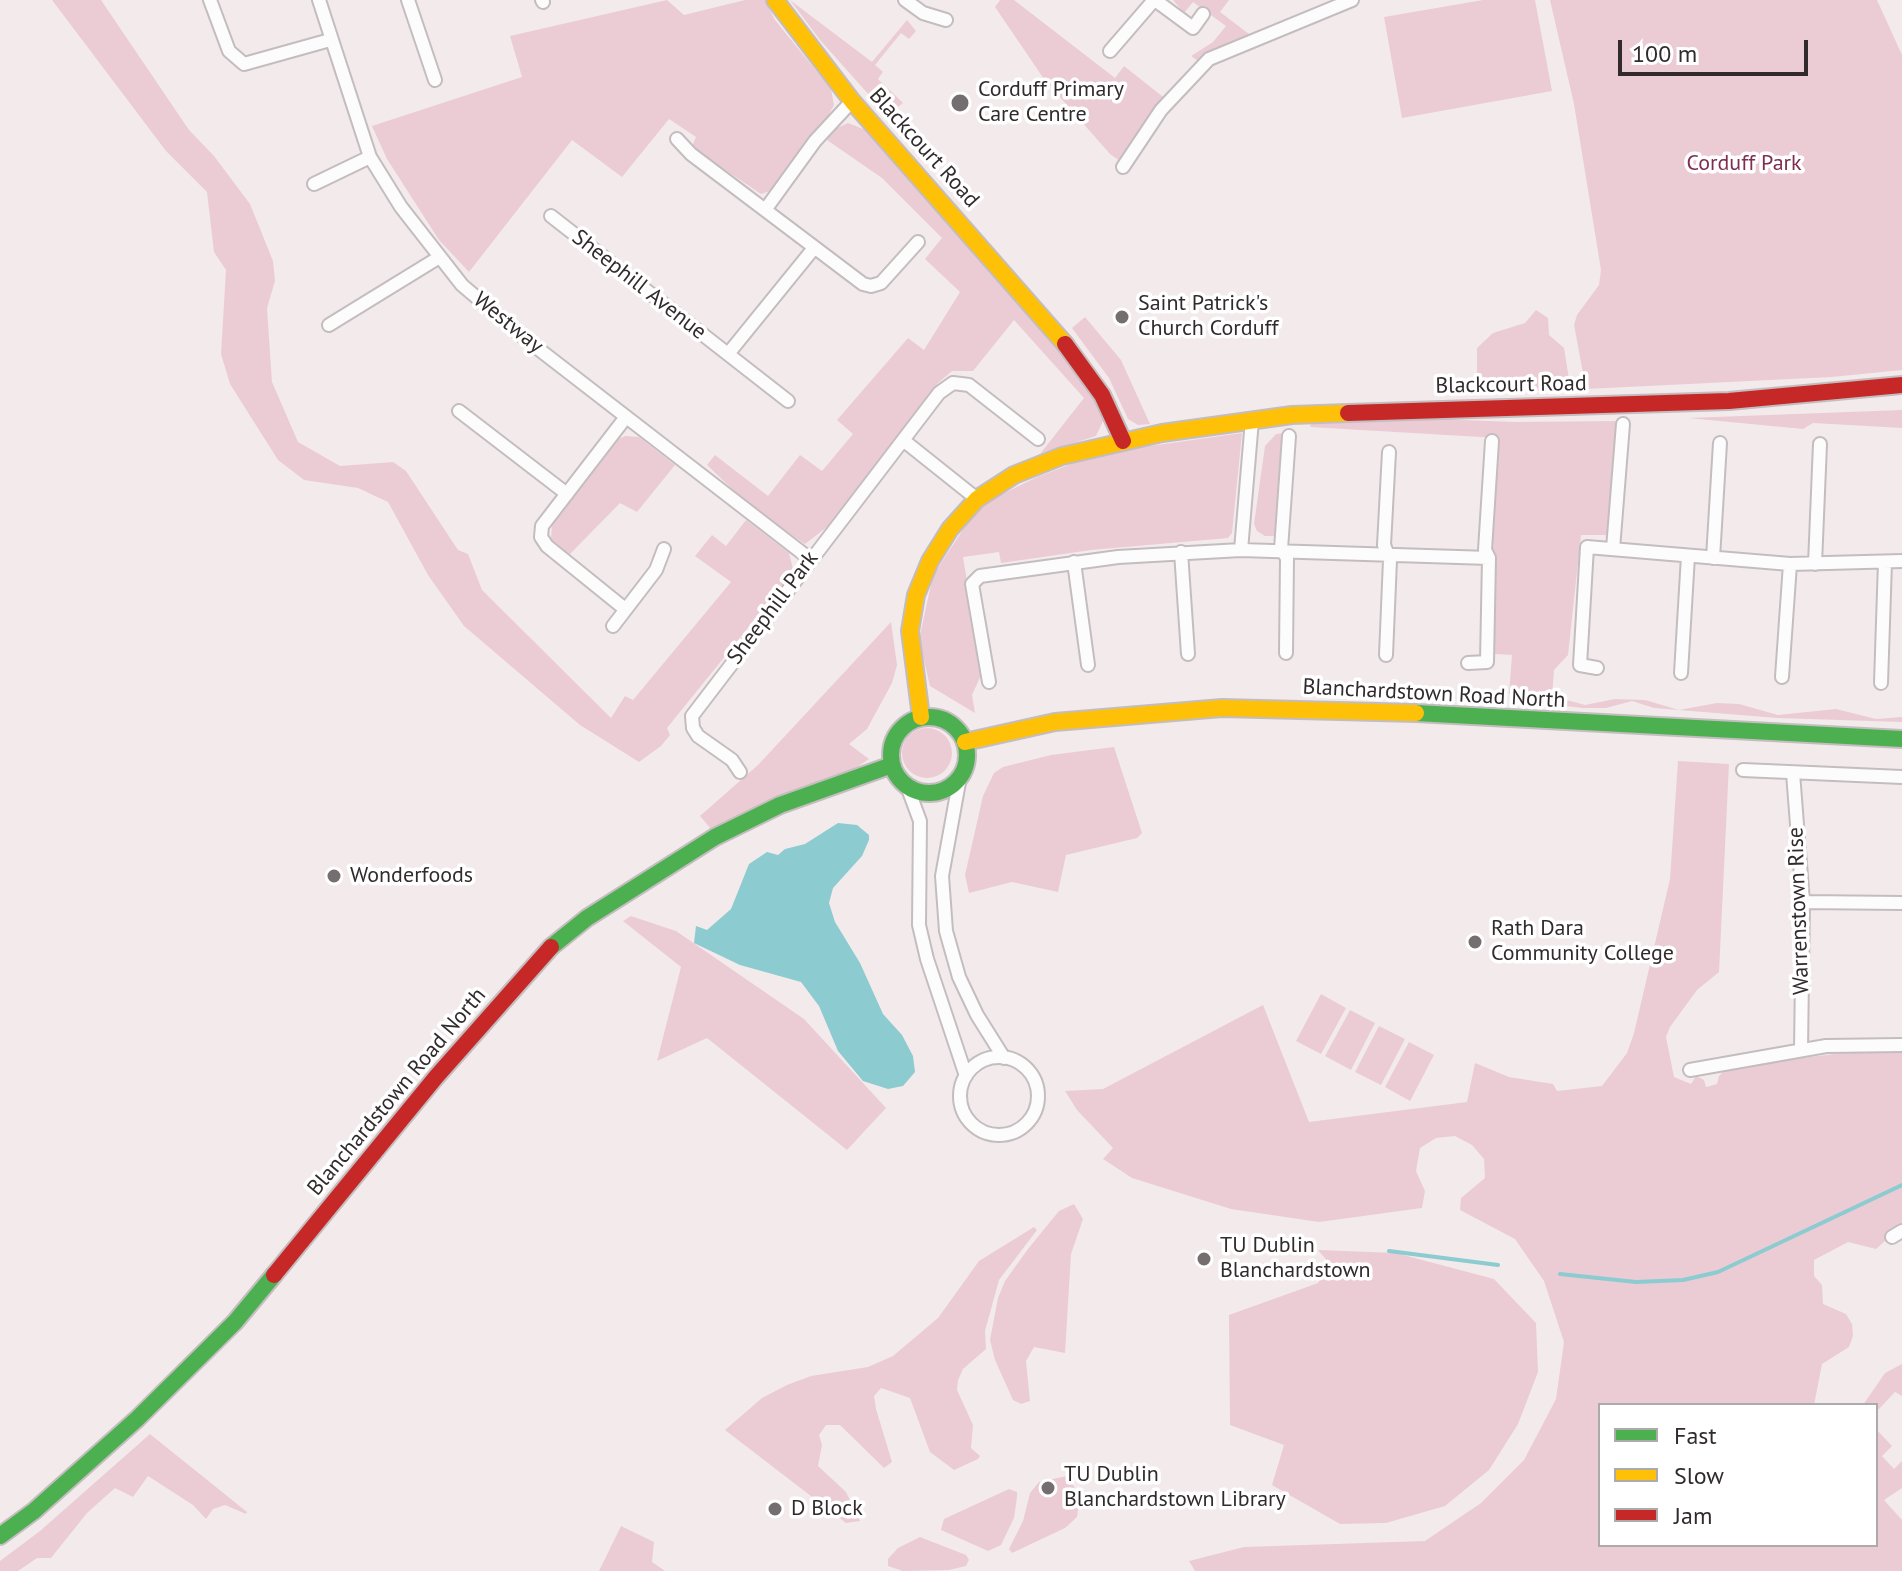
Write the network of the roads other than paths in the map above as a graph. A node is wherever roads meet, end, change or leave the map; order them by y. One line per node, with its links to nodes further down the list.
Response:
1 (210, 0): 10 (street)
2 (319, 0): 10 (street, Westway)
3 (408, 0): 12 (street)
4 (775, 0): 13 (main road, Blackcourt Road)
5 (905, 0): 9 (street)
6 (1154, 0): 8 (street); 11 (street)
7 (1352, 0): 16 (street)
8 (1203, 14)
9 (946, 20)
10 (330, 40): 15 (street, Westway)
11 (1110, 51)
12 (435, 80)
13 (852, 101): 18 (street); 34 (main road, Blackcourt Road)
14 (677, 139): 18 (street)
15 (370, 157): 17 (street); 22 (street, Westway)
16 (1123, 167)
17 (314, 184)
18 (765, 210): 21 (street)
19 (551, 216): 24 (street, Sheephill Avenue)
20 (918, 242): 21 (street)
21 (814, 248): 24 (street, Sheephill Avenue)
22 (438, 258): 23 (street); 28 (street, Westway)
23 (329, 325)
24 (728, 354): 26 (street, Sheephill Avenue)
25 (1902, 385): 29 (main road, Blackcourt Road)
26 (788, 401)
27 (459, 411): 39 (street)
28 (626, 417): 39 (street); 50 (street, Westway)
29 (1252, 420): 34 (main road, Blackcourt Road); 44 (street)
30 (1623, 424): 43 (street)
31 (1289, 436): 42 (street)
32 (1038, 439): 33 (street, Sheephill Park)
33 (903, 440): 40 (street); 50 (street, Sheephill Park)
34 (1123, 441): 40 (main road, Blackcourt Road)
35 (1492, 441): 48 (street)
36 (1720, 443): 49 (street)
37 (1820, 444): 55 (street)
38 (1389, 452): 46 (street)
39 (567, 494): 56 (street)
40 (977, 499): 68 (main road, Blackcourt Road)
41 (664, 549): 56 (street)
42 (1281, 549): 44 (street); 46 (street); 58 (street)
43 (1613, 549): 47 (street); 63 (street)
44 (1241, 550): 45 (street)
45 (1181, 552): 52 (street); 59 (street)
46 (1385, 553): 48 (street); 60 (street)
47 (1688, 556): 49 (street); 64 (street)
48 (1489, 558): 61 (street)
49 (1713, 558): 54 (street)
50 (810, 559): 73 (street, Sheephill Park)
51 (1902, 561): 53 (street)
52 (1074, 562): 62 (street); 66 (street)
53 (1885, 562): 55 (street); 67 (street)
54 (1790, 564): 55 (street); 65 (street)
55 (1815, 564)
56 (625, 609): 57 (street)
57 (613, 626)
58 (1286, 653)
59 (1188, 654)
60 (1386, 655)
61 (1468, 663)
62 (1088, 665)
63 (1597, 668)
64 (1681, 673)
65 (1782, 677)
66 (989, 682)
67 (1881, 683)
68 (921, 717): 70 (main road); 71 (main road)
69 (1902, 739): 70 (main road, Blanchardstown Road North)
70 (965, 742): 75 (main road)
71 (892, 765): 77 (main road); 85 (main road, Blanchardstown Road North)
72 (1743, 770): 74 (street)
73 (740, 772)
74 (1793, 773): 76 (street); 78 (street, Warrenstown Rise)
75 (960, 777): 77 (main road); 82 (street)
76 (1902, 777)
77 (907, 786): 84 (street)
78 (1803, 902): 79 (street); 81 (street, Warrenstown Rise)
79 (1902, 903)
80 (1902, 1045): 81 (street)
81 (1801, 1050): 83 (street)
82 (1004, 1058): 84 (street); 84 (street)
83 (1690, 1070)
84 (966, 1076)
85 (0, 1536)

